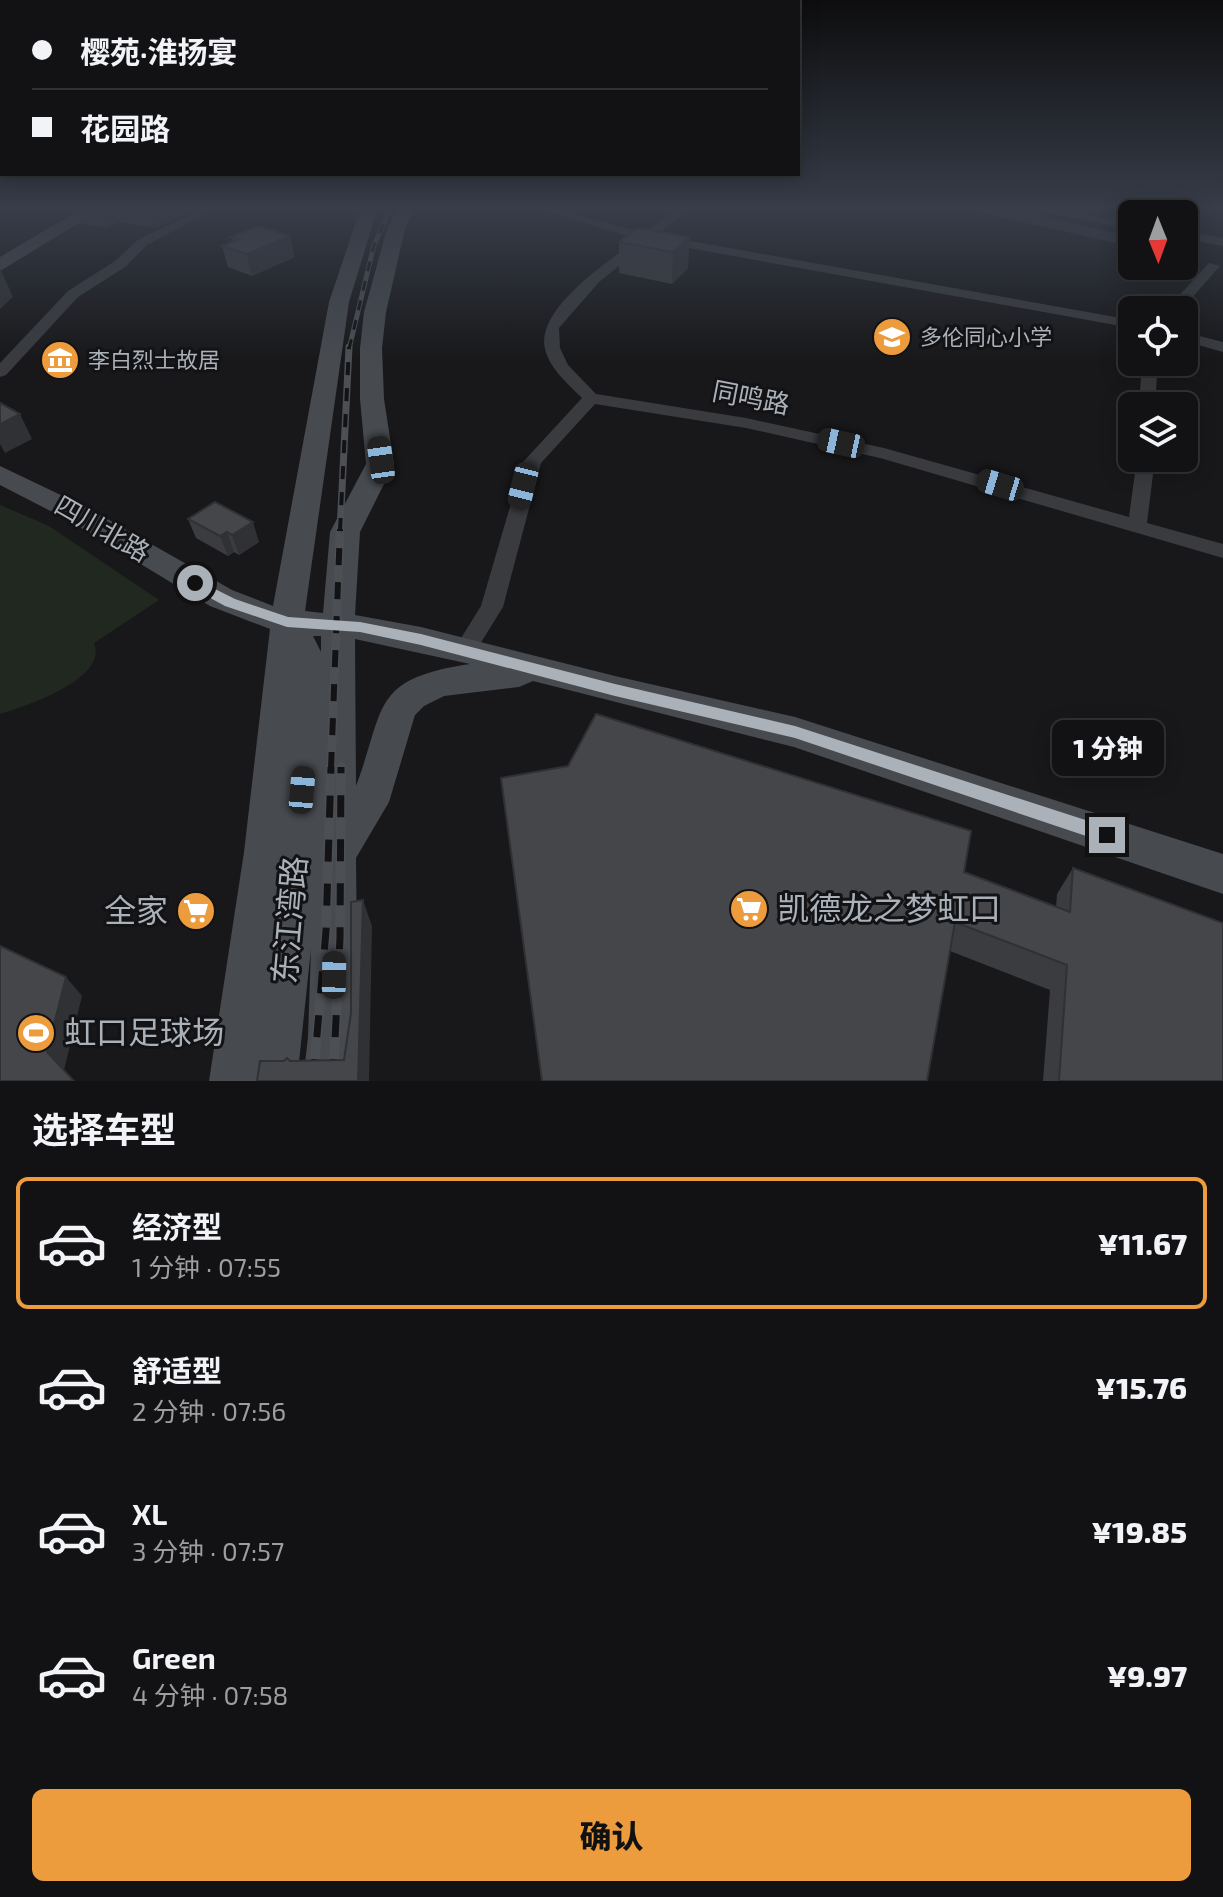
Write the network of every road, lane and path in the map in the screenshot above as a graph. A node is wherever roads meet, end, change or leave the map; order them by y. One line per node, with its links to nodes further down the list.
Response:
1 (124, 260): 11 (street)
2 (352, 260): 17 (main road, 东江湾路)
3 (386, 260): 18 (main road)
4 (617, 260): 12 (street)
5 (776, 260): 8 (street)
6 (1214, 266): 7 (street)
7 (1186, 296)
8 (1118, 321)
9 (1198, 340): 10 (street)
10 (1223, 347)
11 (0, 372)
12 (591, 398): 15 (street, 同鸣路); 19 (street)
13 (1144, 472): 15 (street)
14 (0, 474): 17 (main road, 四川北路)
15 (1137, 527): 16 (street, 同鸣路)
16 (1223, 551)
17 (287, 622): 18 (main road, 四川北路); 23 (main road, 东江湾路); 24 (main road, 东江湾路)
18 (338, 625): 19 (main road, 四川北路); 21 (main road)
19 (464, 651): 20 (main road, 四川北路)
20 (543, 672): 21 (main road); 22 (main road, 四川北路)
21 (336, 851): 25 (main road)
22 (1223, 874)
23 (234, 1081)
24 (272, 1081)
25 (328, 1081)

